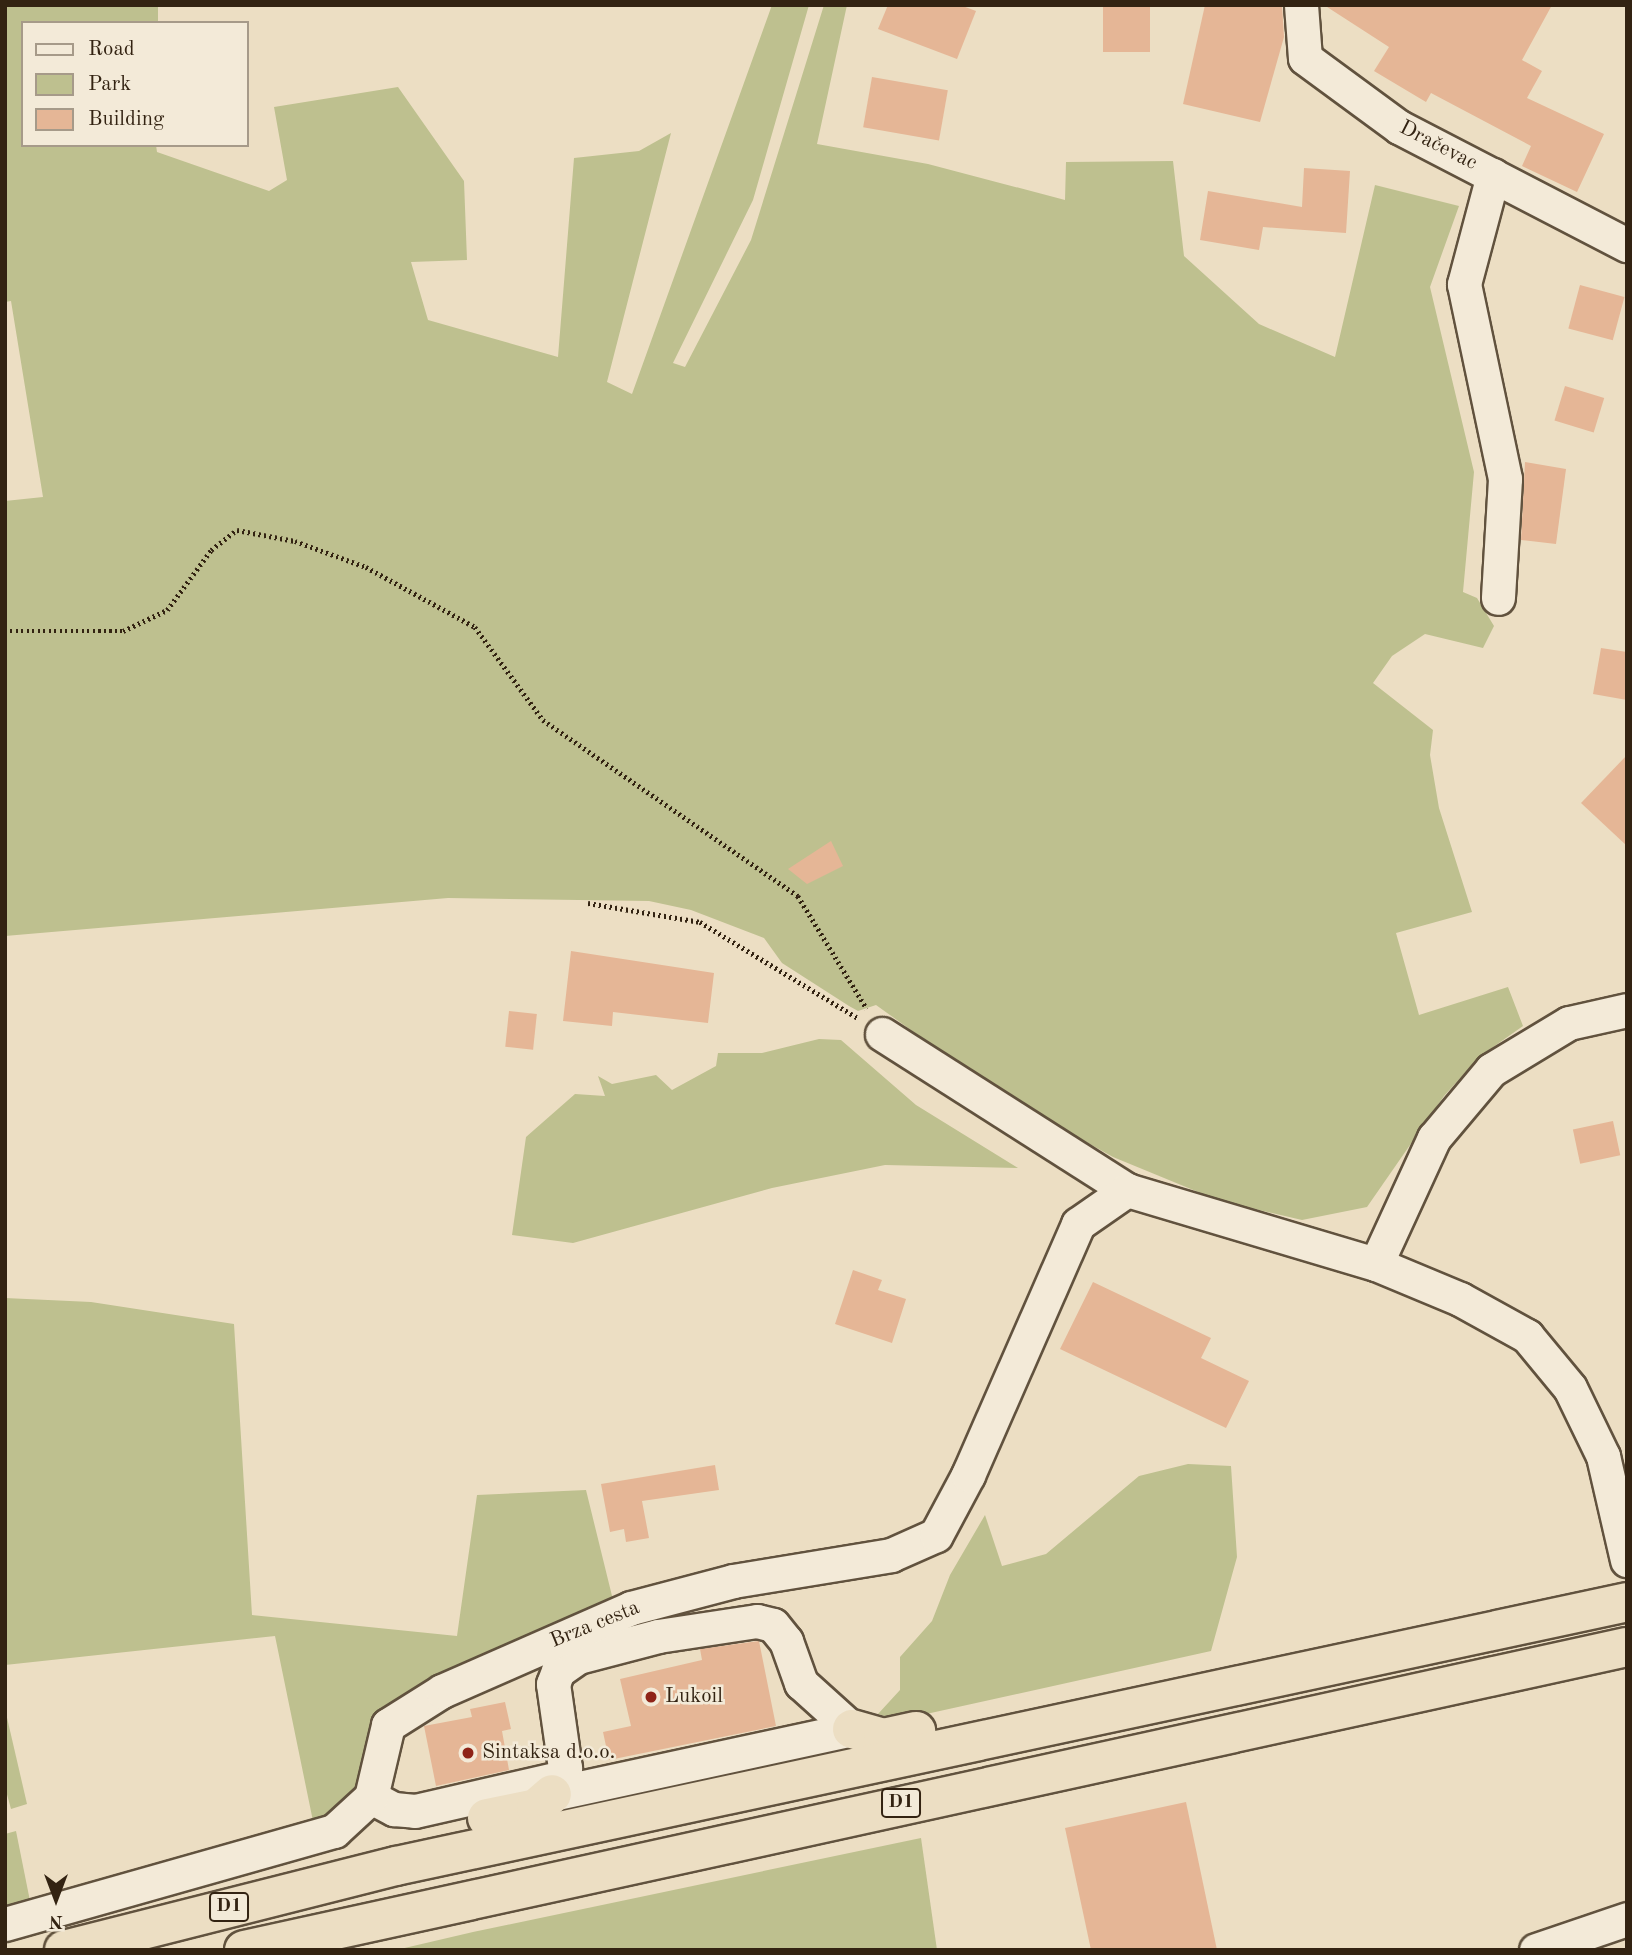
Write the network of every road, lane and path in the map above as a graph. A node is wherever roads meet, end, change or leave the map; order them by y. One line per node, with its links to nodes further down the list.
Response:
1 (1301, 5): 2 (street, Dračevac)
2 (1493, 175): 3 (street, Dračevac); 4 (street)
3 (1627, 245)
4 (1498, 598)
5 (5, 631): 8 (path)
6 (588, 903): 8 (path)
7 (1627, 1010): 10 (street)
8 (882, 1034): 9 (street)
9 (1127, 1190): 10 (street); 15 (street, Brza cesta)
10 (1376, 1264): 11 (street)
11 (1619, 1493): 12 (street)
12 (1627, 1560)
13 (1627, 1602): 17 (highway, D1)
14 (1627, 1647): 24 (highway, D1)
15 (552, 1658): 16 (street); 18 (street); 19 (street, Brza cesta)
16 (852, 1729): 17 (highway); 18 (street)
17 (975, 1740): 20 (highway, D1)
18 (557, 1786): 19 (street); 20 (highway)
19 (371, 1797): 22 (street)
20 (396, 1866): 23 (highway, D1)
21 (1627, 1919): 25 (street)
22 (5, 1924)
23 (64, 1950)
24 (244, 1950)
25 (1536, 1950)

